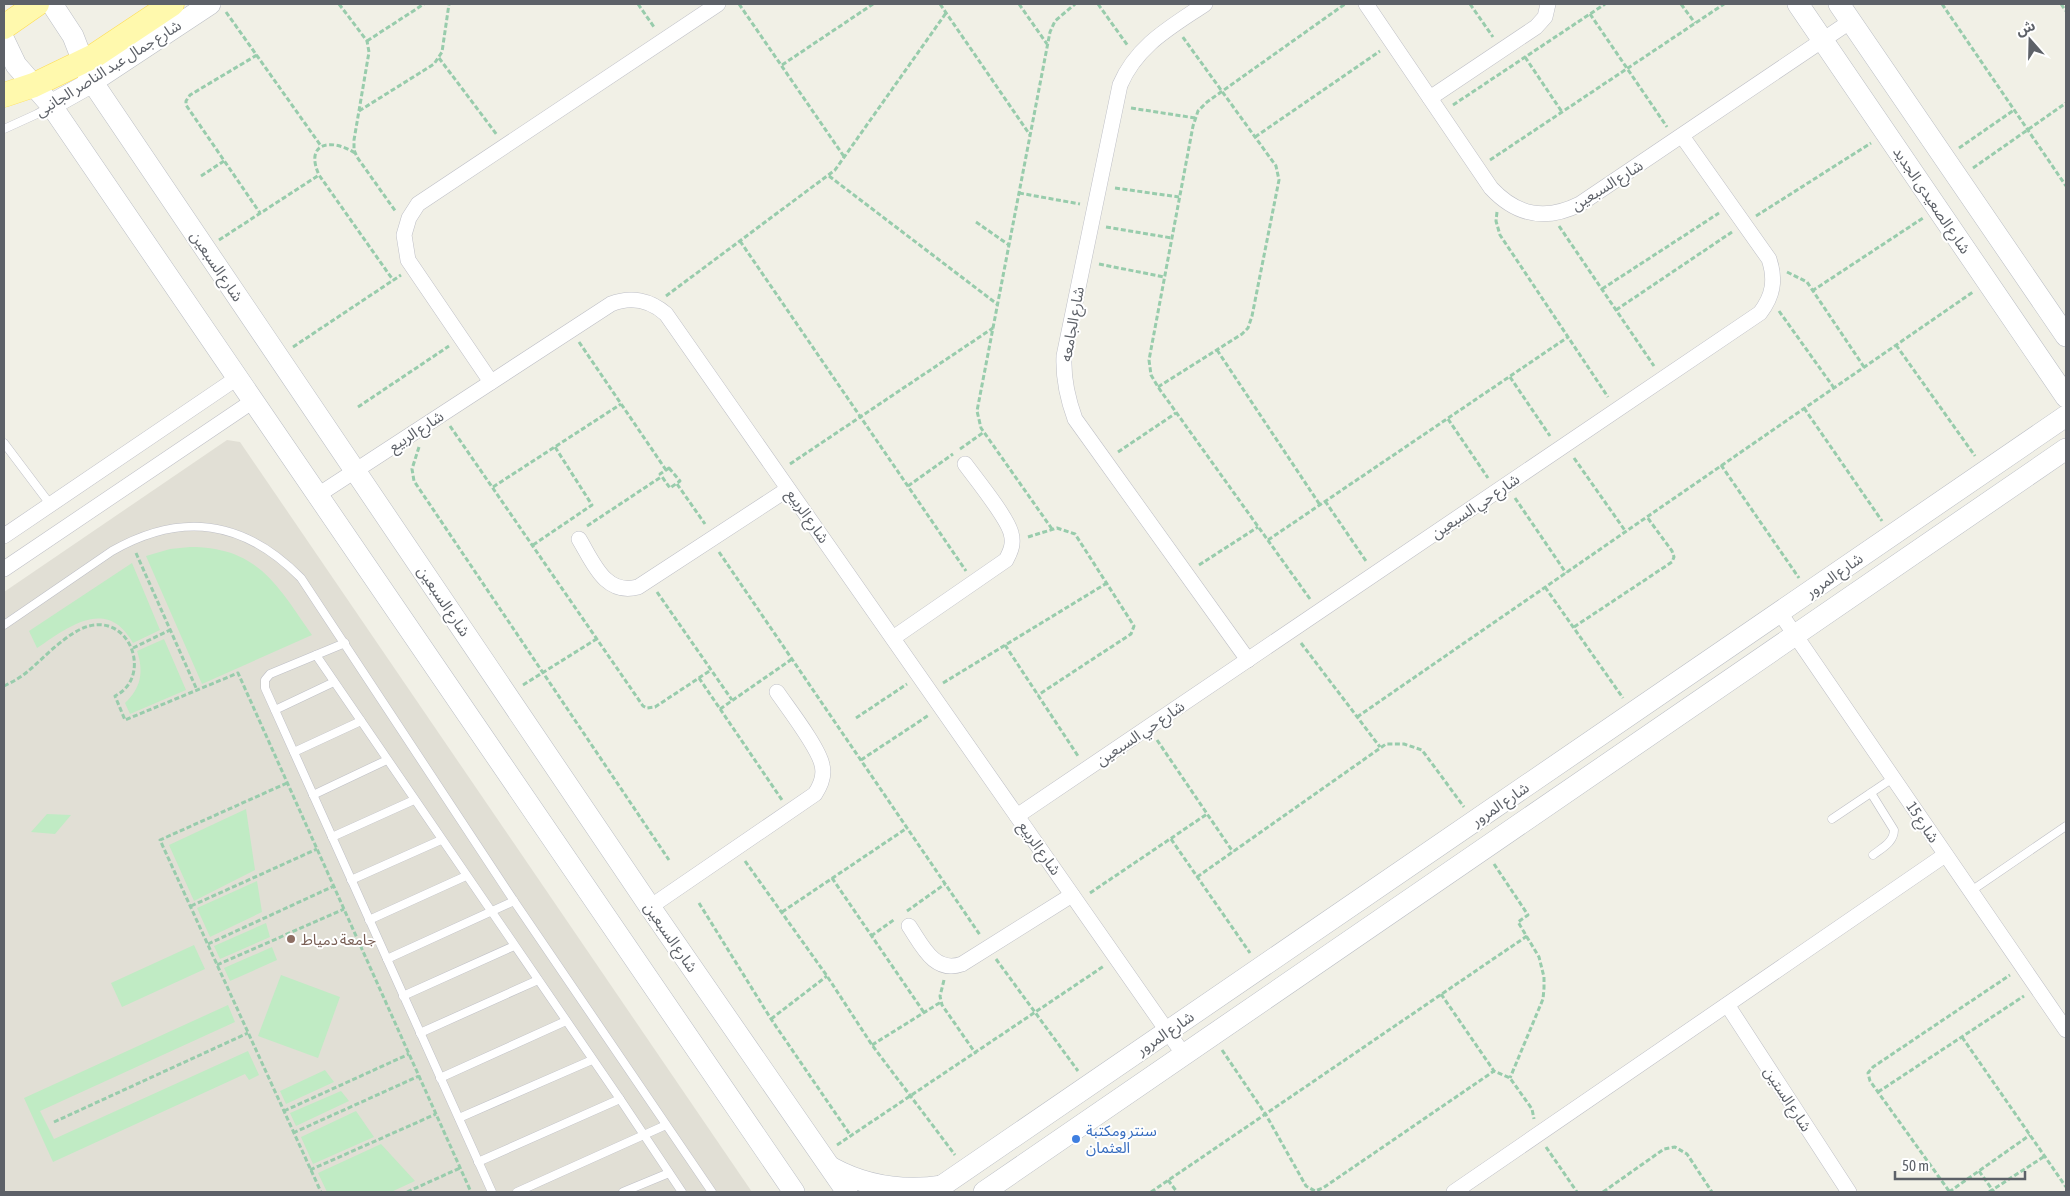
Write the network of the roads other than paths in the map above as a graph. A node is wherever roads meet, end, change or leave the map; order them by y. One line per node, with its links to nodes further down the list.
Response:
1 (37, 4): 12 (main road)
2 (52, 4): 15 (street, شارع السبعين)
3 (172, 4): 15 (main road)
4 (718, 4): 24 (street)
5 (1205, 4): 44 (street, شارع الجامعه)
6 (1366, 4): 18 (street, شارع السبعين)
7 (1548, 4): 18 (street)
8 (1798, 4): 14 (street, شارع الصعيدى الجديد)
9 (1839, 4): 11 (street)
10 (218, 7): 15 (street, شارع جمال عبد الناصر الجانبى)
11 (1851, 21): 14 (street, شارع السبعين); 22 (street)
12 (4, 27)
13 (4, 40): 16 (street)
14 (1823, 41): 21 (street, شارع السبعين); 25 (street, شارع الصعيدى الجديد)
15 (87, 72): 16 (main road); 19 (street, شارع جمال عبد الناصر الجانبى); 31 (street, شارع السبعين)
16 (34, 85): 17 (main road); 19 (street)
17 (4, 95)
18 (1430, 98): 21 (street, شارع السبعين)
19 (51, 105): 20 (lane, شارع جمال عبد الناصر الجانبى); 23 (street)
20 (4, 129)
21 (1679, 138): 44 (street, شارع حي السبعين)
22 (2066, 336)
23 (237, 378): 26 (street); 34 (street)
24 (491, 382): 31 (street, شارع الربيع); 32 (street, شارع الربيع)
25 (2066, 397)
26 (254, 401): 33 (street); 37 (street)
27 (2066, 416): 38 (street, شارع المرور)
28 (4, 443): 34 (lane)
29 (2066, 449): 40 (street, شارع المرور)
30 (965, 464): 41 (street)
31 (355, 470): 33 (street, شارع الربيع); 67 (street, شارع السبعين)
32 (788, 488): 35 (street); 41 (street, شارع الربيع)
33 (318, 495): 96 (street)
34 (50, 504): 36 (street)
35 (581, 534)
36 (4, 536)
37 (4, 569)
38 (1780, 612): 40 (street, شارع 15); 78 (street, شارع المرور)
39 (4, 625): 42 (lane)
40 (1795, 635): 51 (street, شارع 15); 80 (street, شارع المرور)
41 (893, 638): 55 (street, شارع الربيع)
42 (345, 643): 43 (lane); 66 (lane)
43 (316, 655): 45 (lane); 47 (lane)
44 (1248, 660): 55 (street, شارع حي السبعين)
45 (334, 682): 47 (lane); 48 (lane)
46 (777, 692): 67 (street)
47 (275, 710): 49 (lane)
48 (361, 722): 49 (lane); 50 (lane)
49 (294, 752): 53 (lane)
50 (387, 760): 53 (lane); 54 (lane)
51 (1893, 778): 52 (lane); 61 (street, شارع 15)
52 (1870, 793): 56 (lane); 60 (lane)
53 (313, 795): 58 (lane)
54 (414, 800): 58 (lane); 59 (lane)
55 (1017, 816): 65 (street, شارع الربيع)
56 (1832, 819)
57 (2066, 826): 64 (lane)
58 (332, 837): 63 (lane)
59 (441, 840): 62 (lane); 63 (lane)
60 (1873, 855)
61 (1946, 855): 64 (street, شارع 15); 75 (street)
62 (466, 876): 68 (lane); 69 (lane)
63 (351, 880): 69 (lane)
64 (1971, 891): 77 (street, شارع 15)
65 (1075, 898): 70 (street); 78 (street, شارع الربيع)
66 (514, 901): 68 (lane); 85 (lane)
67 (650, 907): 87 (street, شارع السبعين)
68 (490, 911): 71 (lane); 72 (lane)
69 (369, 920): 72 (lane)
70 (909, 926)
71 (514, 946): 73 (lane); 74 (lane)
72 (387, 959): 74 (lane)
73 (538, 980): 76 (lane); 79 (lane)
74 (403, 996): 79 (lane)
75 (1728, 1006): 99 (street); 100 (street, شارع الستين)
76 (566, 1021): 81 (lane); 82 (lane)
77 (2066, 1030)
78 (1168, 1031): 80 (street, شارع الربيع); 90 (street, شارع المرور)
79 (420, 1033): 82 (lane)
80 (1184, 1055): 98 (street, شارع المرور)
81 (592, 1060): 83 (lane); 84 (lane)
82 (440, 1078): 84 (lane)
83 (620, 1099): 86 (lane); 88 (lane)
84 (459, 1118): 88 (lane)
85 (666, 1125): 86 (lane); 95 (lane)
86 (644, 1135): 89 (lane); 92 (lane)
87 (826, 1161): 90 (street); 97 (street, شارع السبعين)
88 (478, 1162): 91 (lane)
89 (669, 1172): 93 (lane); 94 (lane)
90 (938, 1189)
91 (492, 1192)
92 (517, 1192)
93 (623, 1192)
94 (682, 1192)
95 (712, 1192)
96 (794, 1192)
97 (847, 1192)
98 (984, 1192)
99 (1454, 1192)
100 (1849, 1192)

